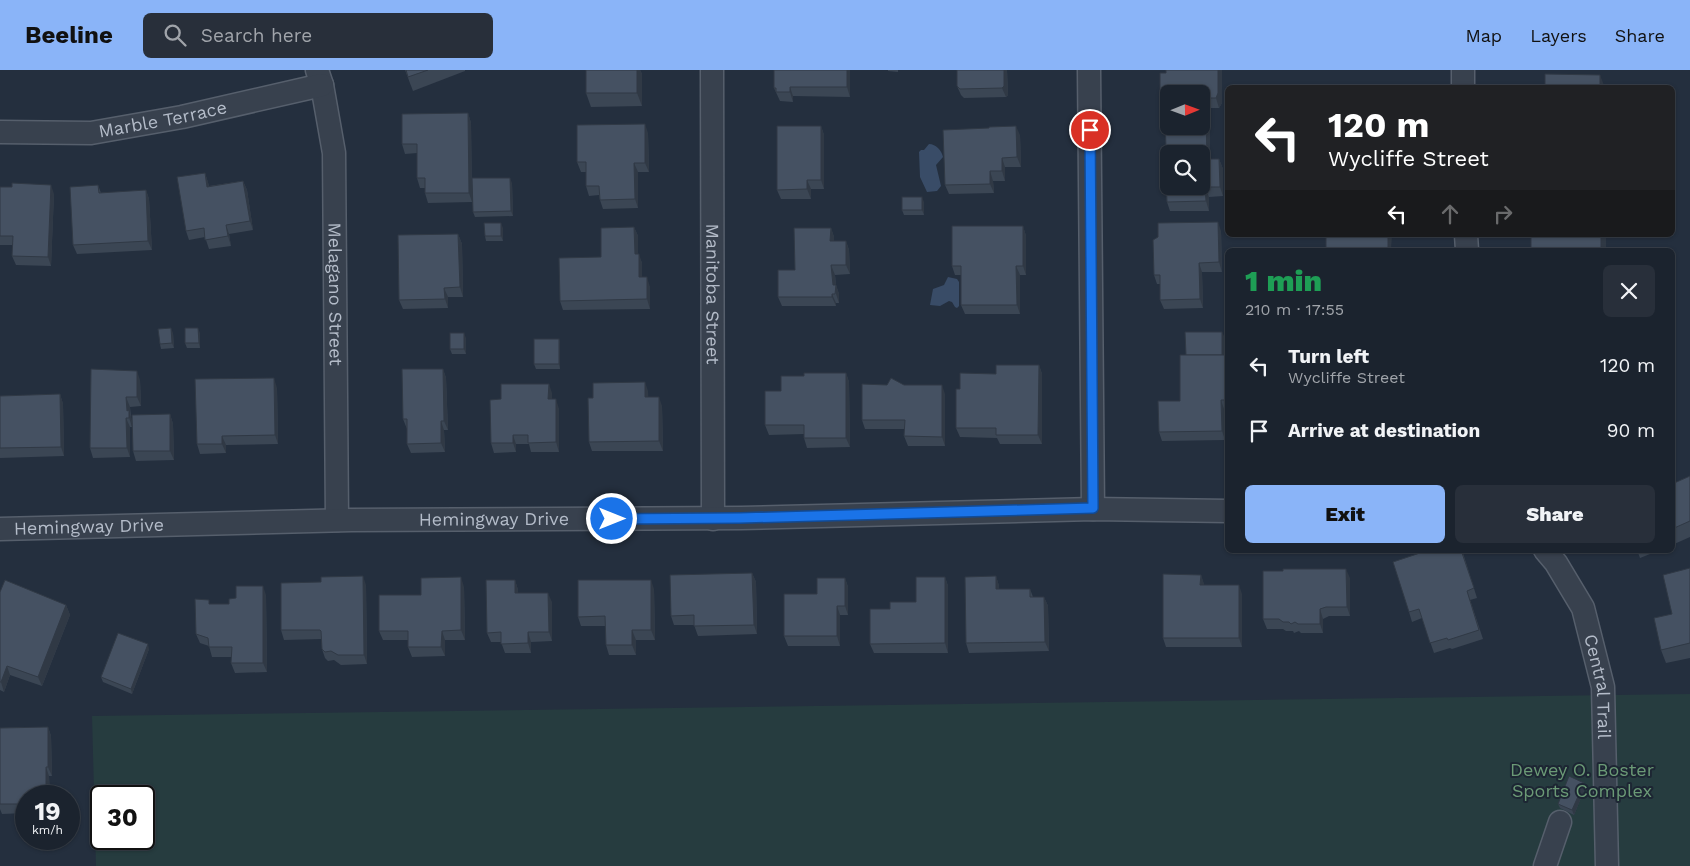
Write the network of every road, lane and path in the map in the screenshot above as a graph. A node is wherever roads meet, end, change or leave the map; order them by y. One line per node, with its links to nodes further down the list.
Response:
1 (712, 70): 9 (street, Manitoba Street)
2 (1089, 70): 7 (street)
3 (1463, 70): 5 (street)
4 (320, 78): 6 (street, Marble Terrace); 10 (street, Melagano Street)
5 (1463, 85)
6 (0, 132)
7 (1093, 508): 8 (street, Hemingway Drive); 9 (street, Hemingway Drive)
8 (1225, 511)
9 (713, 519): 10 (street, Hemingway Drive)
10 (337, 520): 11 (street, Hemingway Drive)
11 (0, 529)
12 (1548, 553): 15 (street, Central Trail)
13 (1560, 822): 14 (street)
14 (1544, 866)
15 (1606, 866)

